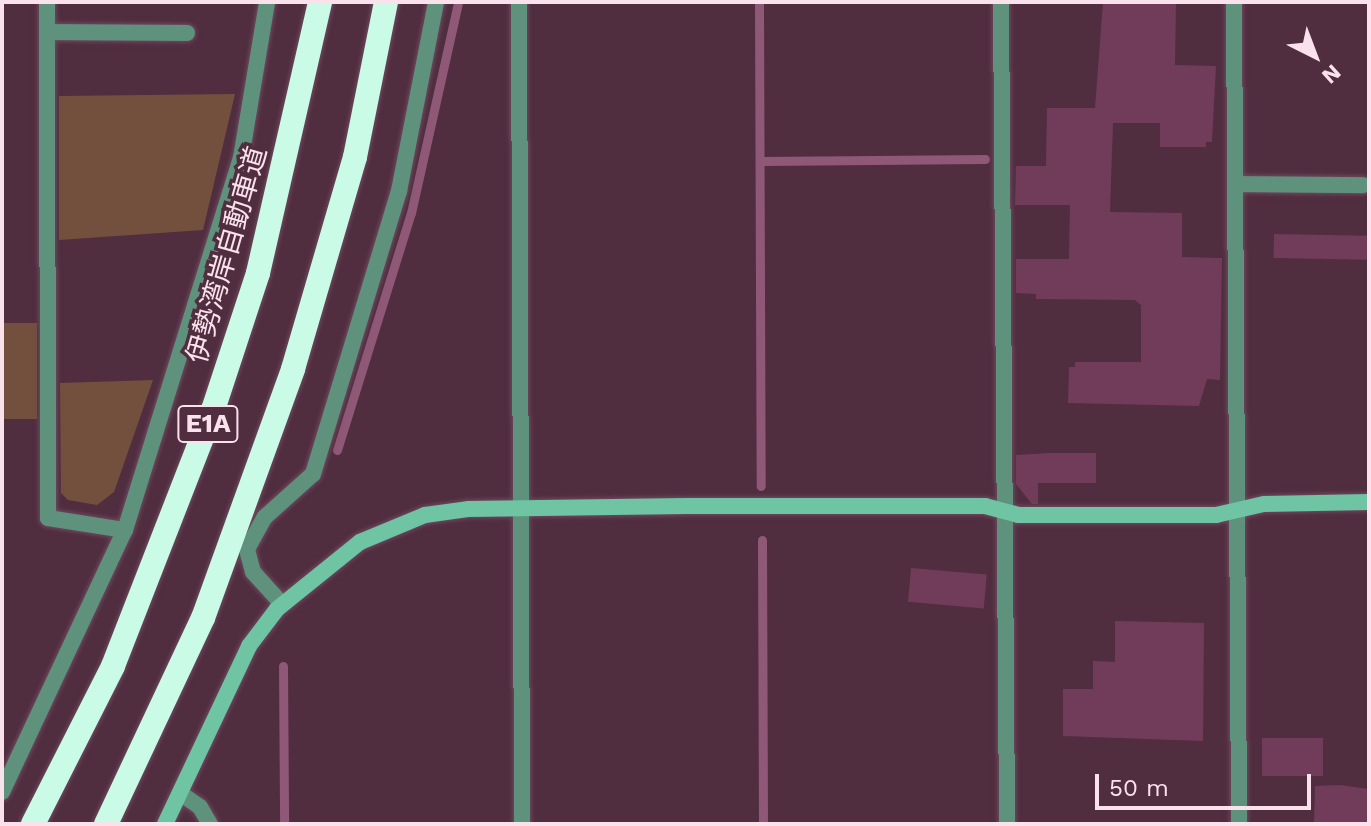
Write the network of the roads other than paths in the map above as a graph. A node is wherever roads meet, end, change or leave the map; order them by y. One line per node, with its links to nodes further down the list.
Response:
1 (47, 2): 9 (street)
2 (267, 2): 17 (street)
3 (320, 2): 21 (highway, 伊勢湾岸自動車道 / E1A)
4 (386, 2): 22 (highway, E1A)
5 (436, 2): 18 (street)
6 (519, 2): 14 (street)
7 (1001, 2): 16 (street)
8 (1234, 2): 11 (street)
9 (47, 32): 10 (street); 17 (street)
10 (187, 33)
11 (1237, 184): 12 (street); 15 (street)
12 (1363, 185)
13 (1369, 502): 15 (street)
14 (521, 509): 16 (street); 18 (street); 25 (street)
15 (1240, 510): 16 (street); 27 (street)
16 (1007, 512): 26 (street)
17 (125, 530): 19 (street)
18 (282, 604): 20 (street)
19 (2, 792)
20 (180, 793): 23 (street); 24 (street)
21 (33, 824)
22 (106, 824)
23 (165, 824)
24 (210, 824)
25 (522, 824)
26 (1007, 824)
27 (1239, 824)

